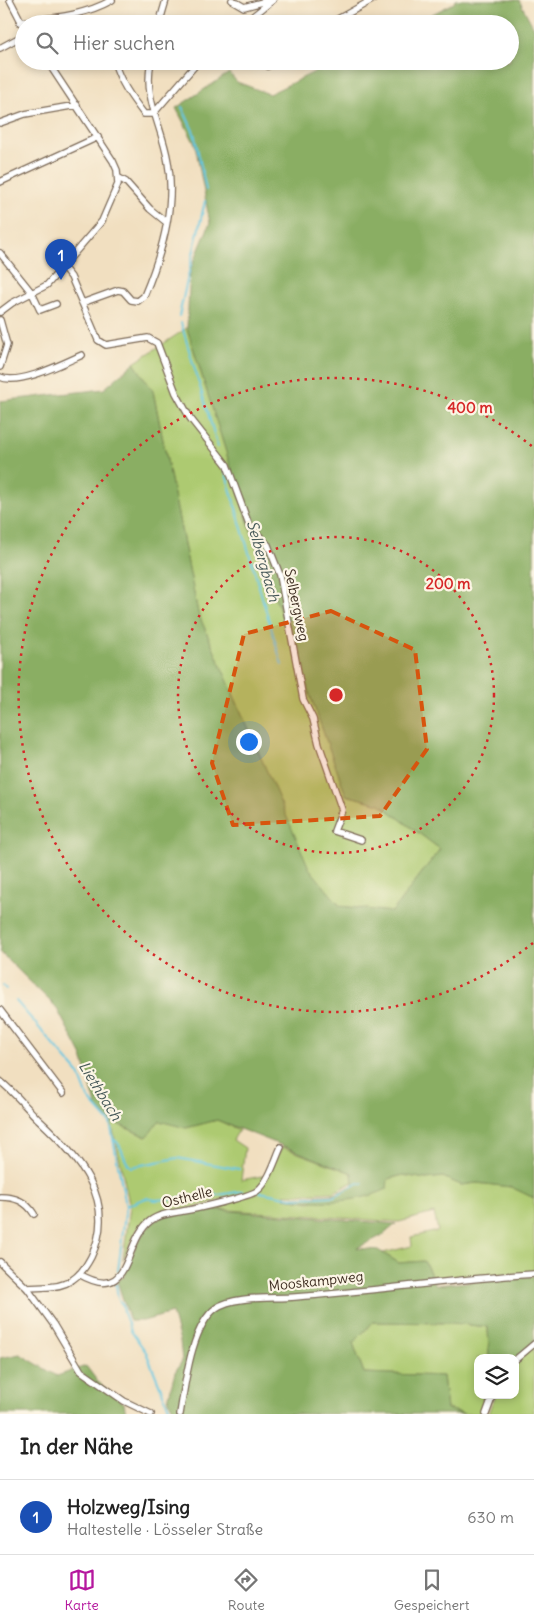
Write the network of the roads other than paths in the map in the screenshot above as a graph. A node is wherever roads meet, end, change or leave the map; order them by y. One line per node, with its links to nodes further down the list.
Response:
1 (10, 0): 7 (street)
2 (112, 0): 8 (street)
3 (166, 0): 9 (street)
4 (232, 0): 5 (street)
5 (272, 0): 10 (street)
6 (372, 0): 11 (street)
7 (17, 15)
8 (70, 15)
9 (162, 15)
10 (254, 15)
11 (345, 15)
12 (15, 40): 13 (street)
13 (0, 48)
14 (53, 70): 18 (street)
15 (116, 70): 19 (street)
16 (150, 70): 19 (street)
17 (191, 70): 19 (street)
18 (77, 104): 20 (street); 21 (street)
19 (153, 114): 24 (street)
20 (0, 123)
21 (98, 137): 22 (street); 23 (street)
22 (119, 178): 24 (street); 26 (street)
23 (0, 182)
24 (166, 222): 28 (street)
25 (0, 254): 27 (street)
26 (63, 267): 27 (street); 28 (street, Selbergweg)
27 (32, 293): 29 (street); 30 (street)
28 (82, 302): 35 (street, Selbergweg)
29 (56, 304)
30 (0, 312)
31 (0, 320): 33 (street)
32 (82, 355): 34 (street)
33 (0, 367)
34 (0, 378)
35 (361, 840)
36 (0, 1010): 38 (street)
37 (0, 1081): 43 (street)
38 (63, 1093)
39 (280, 1147): 43 (street, Osthelle)
40 (0, 1197): 41 (street)
41 (34, 1214)
42 (0, 1262): 45 (street)
43 (79, 1274): 45 (street)
44 (534, 1274): 50 (street, Mooskampweg)
45 (27, 1288): 49 (street)
46 (534, 1344): 47 (street)
47 (519, 1357)
48 (492, 1399): 51 (street)
49 (151, 1414)
50 (180, 1414)
51 (486, 1414)

